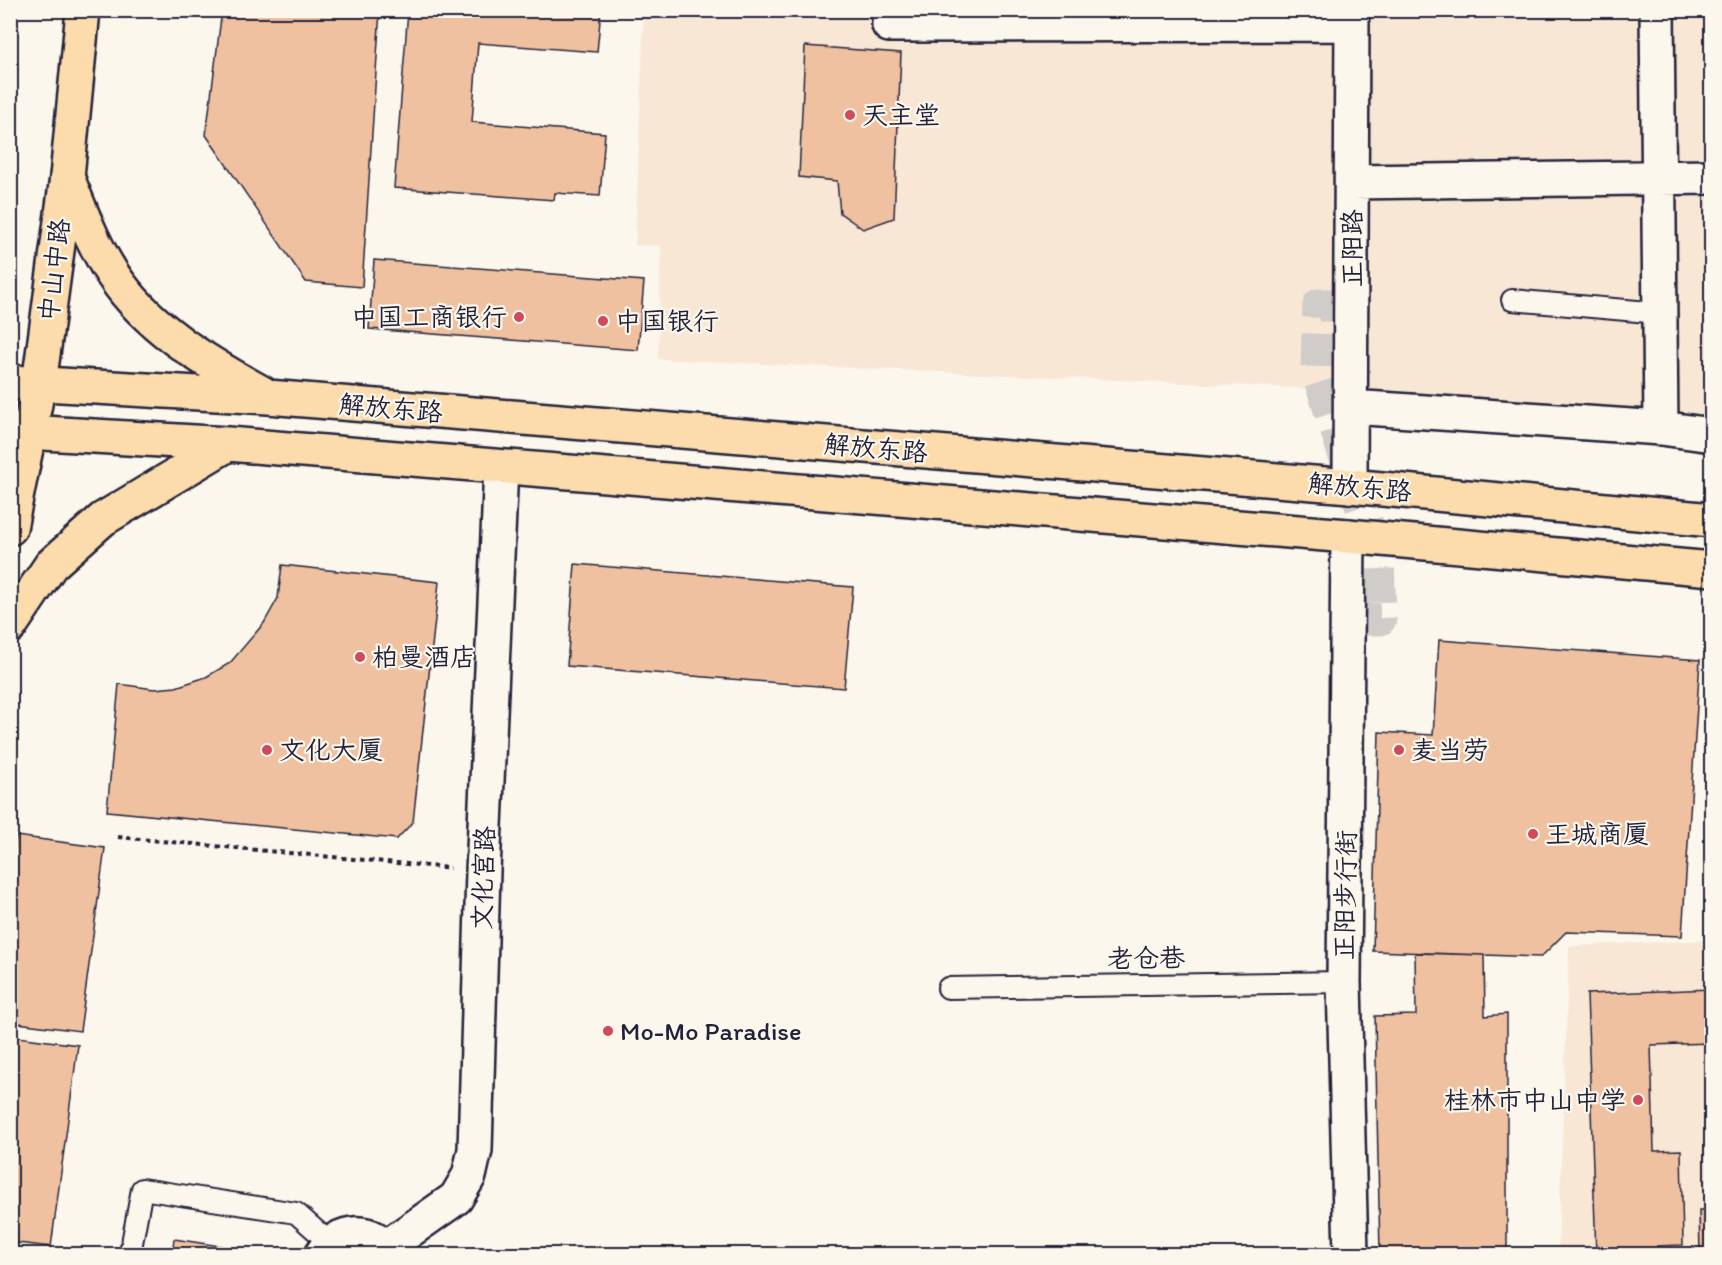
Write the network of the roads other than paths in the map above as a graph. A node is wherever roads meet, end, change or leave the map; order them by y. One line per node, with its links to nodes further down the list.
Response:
1 (83, 10): 5 (main road, 中山中路)
2 (890, 10): 4 (street)
3 (1657, 10): 6 (street)
4 (1352, 17): 8 (street, 正阳路)
5 (67, 177): 11 (main road, 中山中路); 12 (main road)
6 (1660, 177): 7 (street); 8 (street); 10 (street)
7 (1712, 177)
8 (1352, 182): 13 (street, 正阳路)
9 (1512, 300): 10 (lane)
10 (1660, 313): 14 (street)
11 (25, 383): 12 (main road, 解放东路); 15 (main road, 中山中路)
12 (268, 397): 19 (main road, 解放东路)
13 (1351, 407): 14 (street); 19 (street, 正阳路)
14 (1661, 428): 16 (street)
15 (20, 431): 17 (main road, 解放东路); 21 (main road, 中山中路)
16 (1712, 435)
17 (228, 444): 18 (main road, 解放东路); 24 (main road)
18 (501, 467): 22 (main road, 解放东路); 28 (street, 文化宫路)
19 (1350, 486): 20 (main road, 解放东路)
20 (1712, 520)
21 (10, 528)
22 (1348, 536): 23 (main road, 解放东路); 25 (street, 正阳步行街)
23 (1712, 569)
24 (10, 626)
25 (1344, 982): 26 (lane, 老仓巷); 30 (street, 正阳步行街)
26 (948, 988)
27 (326, 1249): 28 (street); 29 (lane)
28 (387, 1251)
29 (130, 1254)
30 (1351, 1254)

